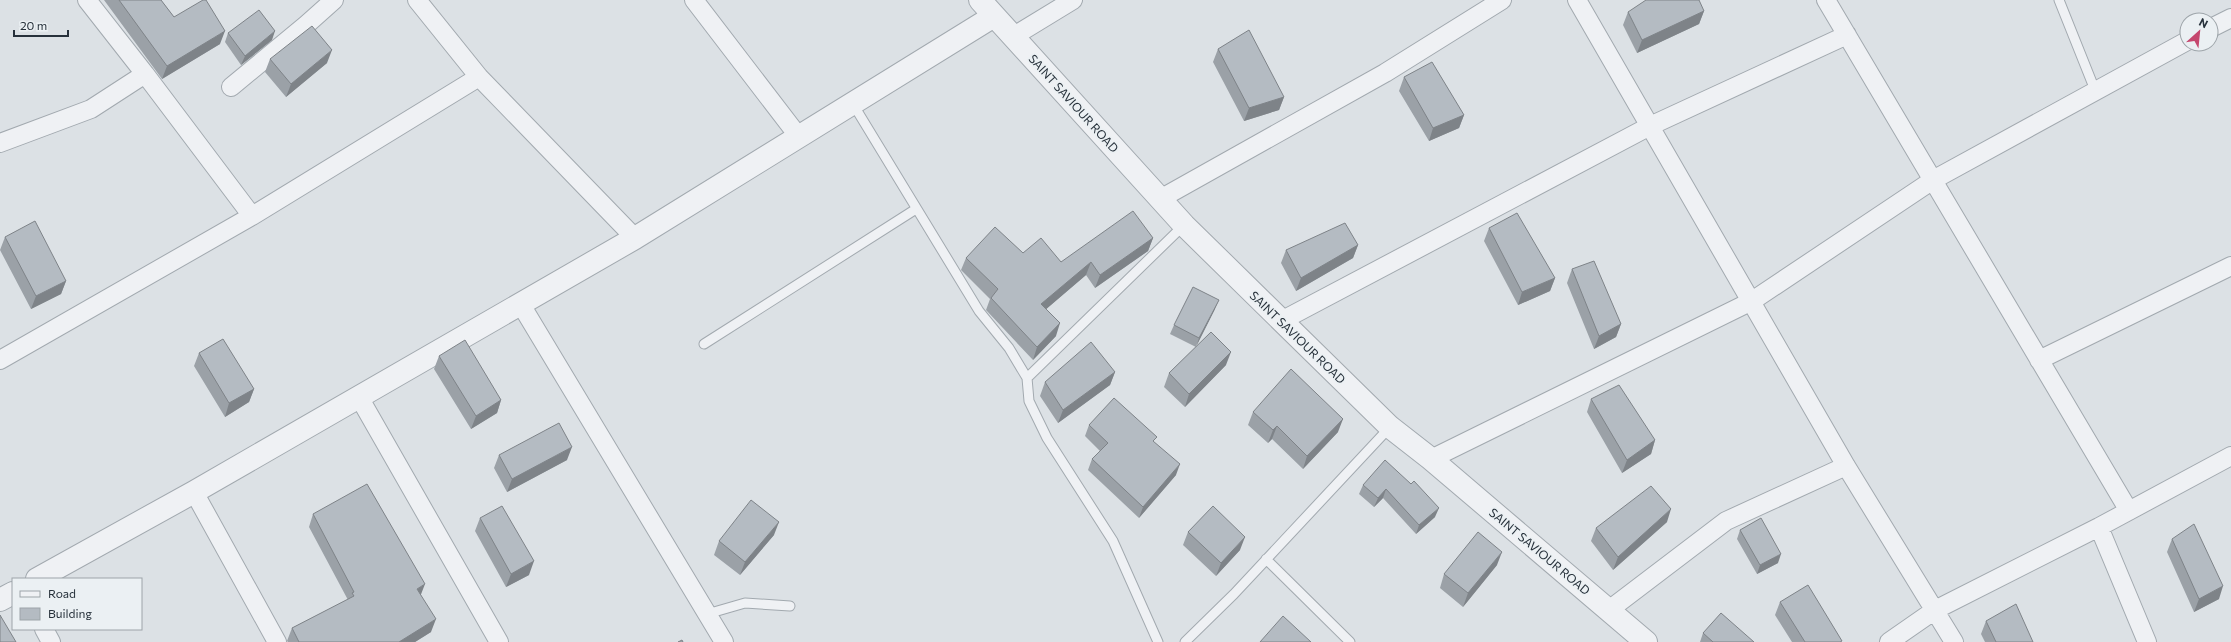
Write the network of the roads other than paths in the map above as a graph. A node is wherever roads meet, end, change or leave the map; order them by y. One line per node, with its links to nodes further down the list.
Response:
1 (87, 0): 16 (street)
2 (334, 0): 18 (street)
3 (417, 0): 17 (street)
4 (694, 0): 22 (street)
5 (1073, 0): 14 (street)
6 (1502, 0): 25 (street)
7 (1578, 0): 21 (street)
8 (1826, 0): 13 (street)
9 (2059, 0): 19 (lane)
10 (987, 8): 14 (street, SAINT SAVIOUR ROAD); 20 (street)
11 (2231, 18): 12 (street)
12 (2219, 24)
13 (1847, 35): 21 (street); 24 (street)
14 (1014, 36): 25 (street, SAINT SAVIOUR ROAD)
15 (2179, 45): 19 (street)
16 (145, 74): 23 (street); 27 (street)
17 (479, 77): 27 (street); 29 (street)
18 (231, 87)
19 (2096, 90): 24 (street)
20 (852, 104): 22 (street); 26 (lane)
21 (1650, 126): 31 (street); 33 (street)
22 (799, 136): 29 (street)
23 (0, 143)
24 (1933, 180): 31 (street); 36 (street)
25 (1160, 199): 28 (street, SAINT SAVIOUR ROAD)
26 (916, 209): 34 (lane); 37 (lane)
27 (252, 216): 35 (street)
28 (1184, 225): 33 (street, SAINT SAVIOUR ROAD); 37 (lane)
29 (635, 238): 32 (street)
30 (2231, 266): 36 (street)
31 (1752, 301): 41 (street); 42 (street)
32 (520, 303): 38 (street); 53 (street)
33 (1281, 321): 39 (street, SAINT SAVIOUR ROAD)
34 (704, 344)
35 (0, 360)
36 (2039, 360): 44 (street)
37 (1027, 378): 59 (lane)
38 (359, 397): 43 (street); 57 (street)
39 (1390, 427): 41 (street, SAINT SAVIOUR ROAD); 46 (lane)
40 (2231, 456): 44 (street)
41 (1431, 459): 51 (street, SAINT SAVIOUR ROAD)
42 (1846, 466): 51 (street); 52 (street)
43 (194, 492): 47 (street); 56 (street)
44 (2129, 511): 45 (street)
45 (2099, 527): 52 (street); 65 (street)
46 (1266, 559): 60 (lane); 61 (lane)
47 (39, 578)
48 (12, 594): 49 (street)
49 (0, 600)
50 (790, 606): 53 (lane)
51 (1609, 610): 62 (street, SAINT SAVIOUR ROAD)
52 (1935, 610): 63 (street); 64 (street)
53 (707, 614): 58 (street)
54 (45, 630): 55 (street)
55 (51, 642)
56 (277, 642)
57 (499, 642)
58 (724, 642)
59 (1158, 642)
60 (1185, 642)
61 (1350, 642)
62 (1646, 642)
63 (1888, 642)
64 (1954, 642)
65 (2147, 642)

